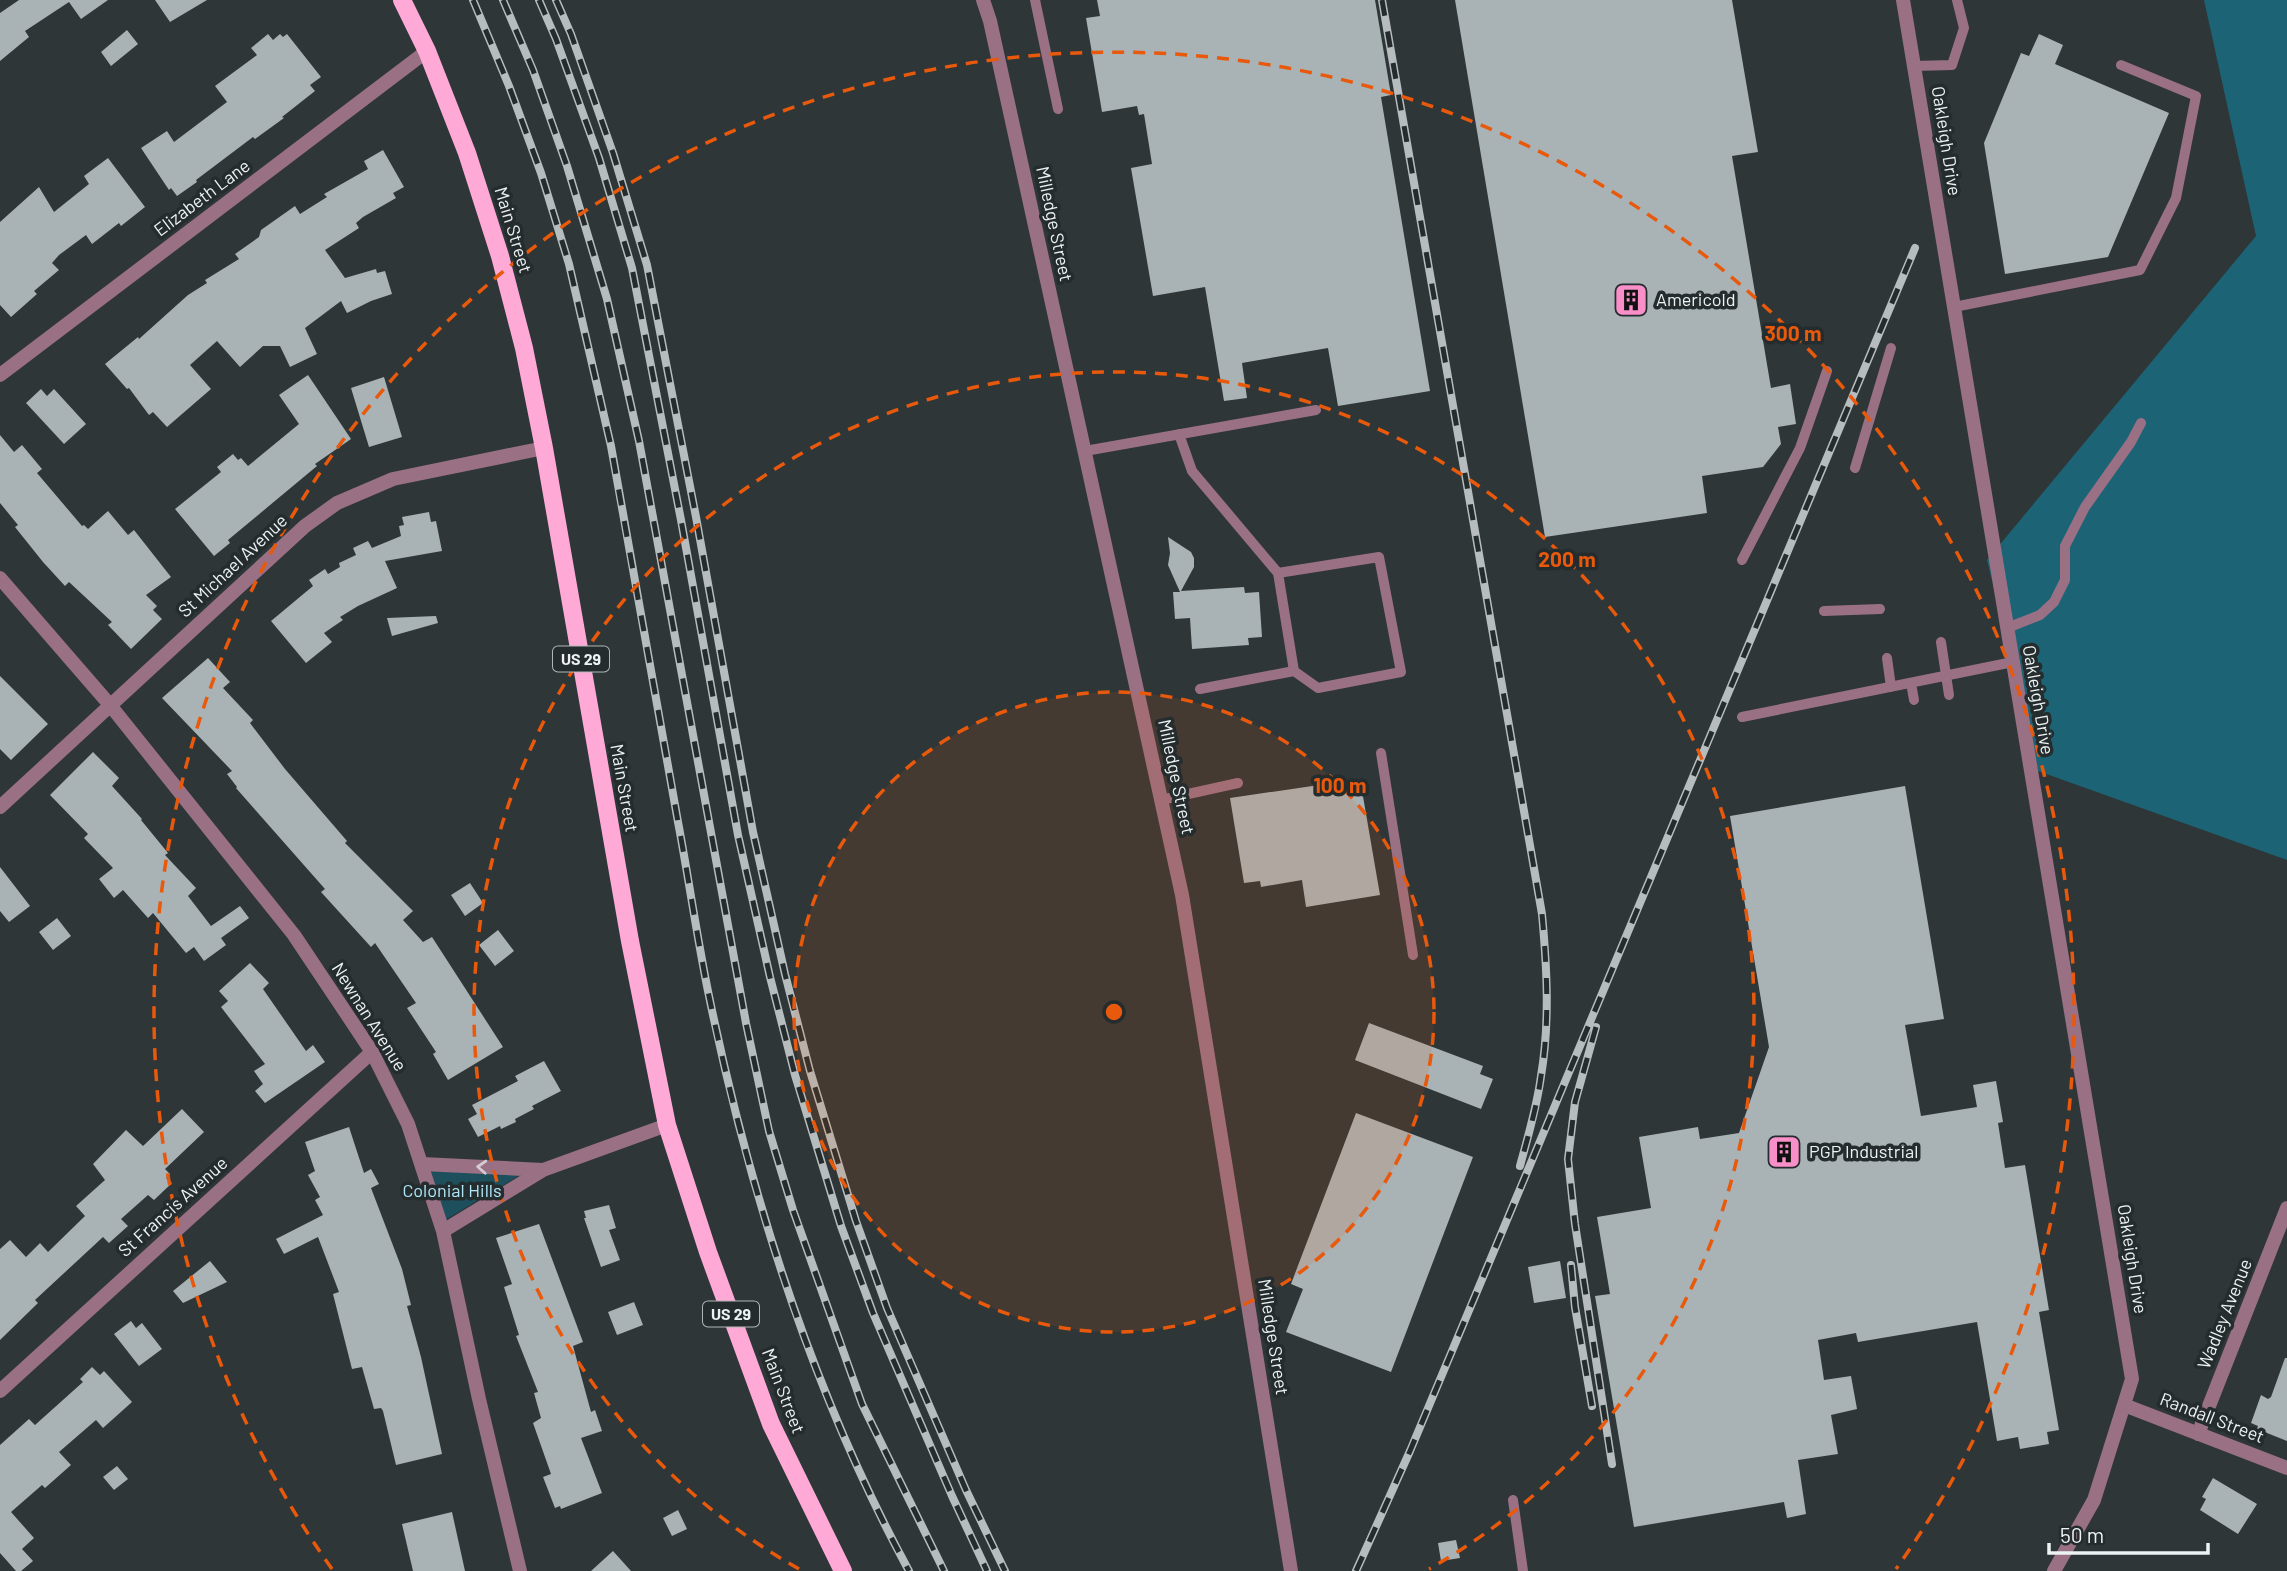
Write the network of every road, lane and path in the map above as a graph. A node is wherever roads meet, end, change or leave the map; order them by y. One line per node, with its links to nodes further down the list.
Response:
1 (402, 0): 6 (main road, Main Street / US 29)
2 (983, 0): 18 (street, Milledge Street)
3 (1035, 0): 9 (lane)
4 (1903, 0): 8 (street, Oakleigh Drive)
5 (1957, 0): 8 (lane)
6 (427, 51): 13 (street, Elizabeth Lane); 17 (main road, Main Street / US 29)
7 (2121, 65): 10 (lane)
8 (1914, 66): 10 (street, Oakleigh Drive)
9 (1058, 109)
10 (1954, 307): 25 (street, Oakleigh Drive)
11 (1891, 348): 19 (lane)
12 (1828, 371): 20 (lane)
13 (0, 375)
14 (1316, 410): 16 (lane)
15 (2141, 423): 25 (lane)
16 (1180, 434): 18 (lane); 21 (lane)
17 (544, 448): 36 (street, St Michael Avenue); 44 (main road, Main Street / US 29)
18 (1085, 451): 40 (street, Milledge Street)
19 (1856, 468)
20 (1742, 560)
21 (1278, 573): 29 (lane); 29 (lane)
22 (0, 578): 36 (street, Newnan Avenue)
23 (1880, 609): 24 (lane)
24 (1824, 611)
25 (2007, 628): 28 (street, Oakleigh Drive)
26 (1941, 642): 30 (lane)
27 (1887, 658): 32 (lane)
28 (2012, 662): 30 (lane); 50 (street, Oakleigh Drive)
29 (1294, 671): 33 (lane)
30 (1947, 676): 31 (lane); 34 (lane)
31 (1911, 683): 32 (lane); 35 (lane)
32 (1891, 687): 37 (lane)
33 (1200, 689)
34 (1949, 695)
35 (1914, 700)
36 (110, 705): 41 (street, St Michael Avenue); 43 (street, Newnan Avenue)
37 (1742, 717)
38 (1381, 753): 42 (lane)
39 (1238, 783): 40 (lane)
40 (1161, 800): 56 (street, Milledge Street)
41 (0, 807)
42 (1413, 955)
43 (372, 1052): 45 (street, Newnan Avenue); 49 (street, St Francis Avenue)
44 (667, 1125): 46 (street); 55 (main road, Main Street / US 29)
45 (422, 1164): 46 (street, one-way to 45); 48 (street, Newnan Avenue)
46 (543, 1170): 48 (street)
47 (2287, 1209): 51 (street, Wadley Avenue)
48 (443, 1231): 54 (street, Newnan Avenue)
49 (0, 1391)
50 (2124, 1405): 51 (street, Randall Street); 58 (street)
51 (2198, 1434): 52 (street, Randall Street)
52 (2287, 1468)
53 (1513, 1500): 57 (lane)
54 (520, 1571)
55 (843, 1571)
56 (1291, 1571)
57 (1523, 1571)
58 (2054, 1571)

